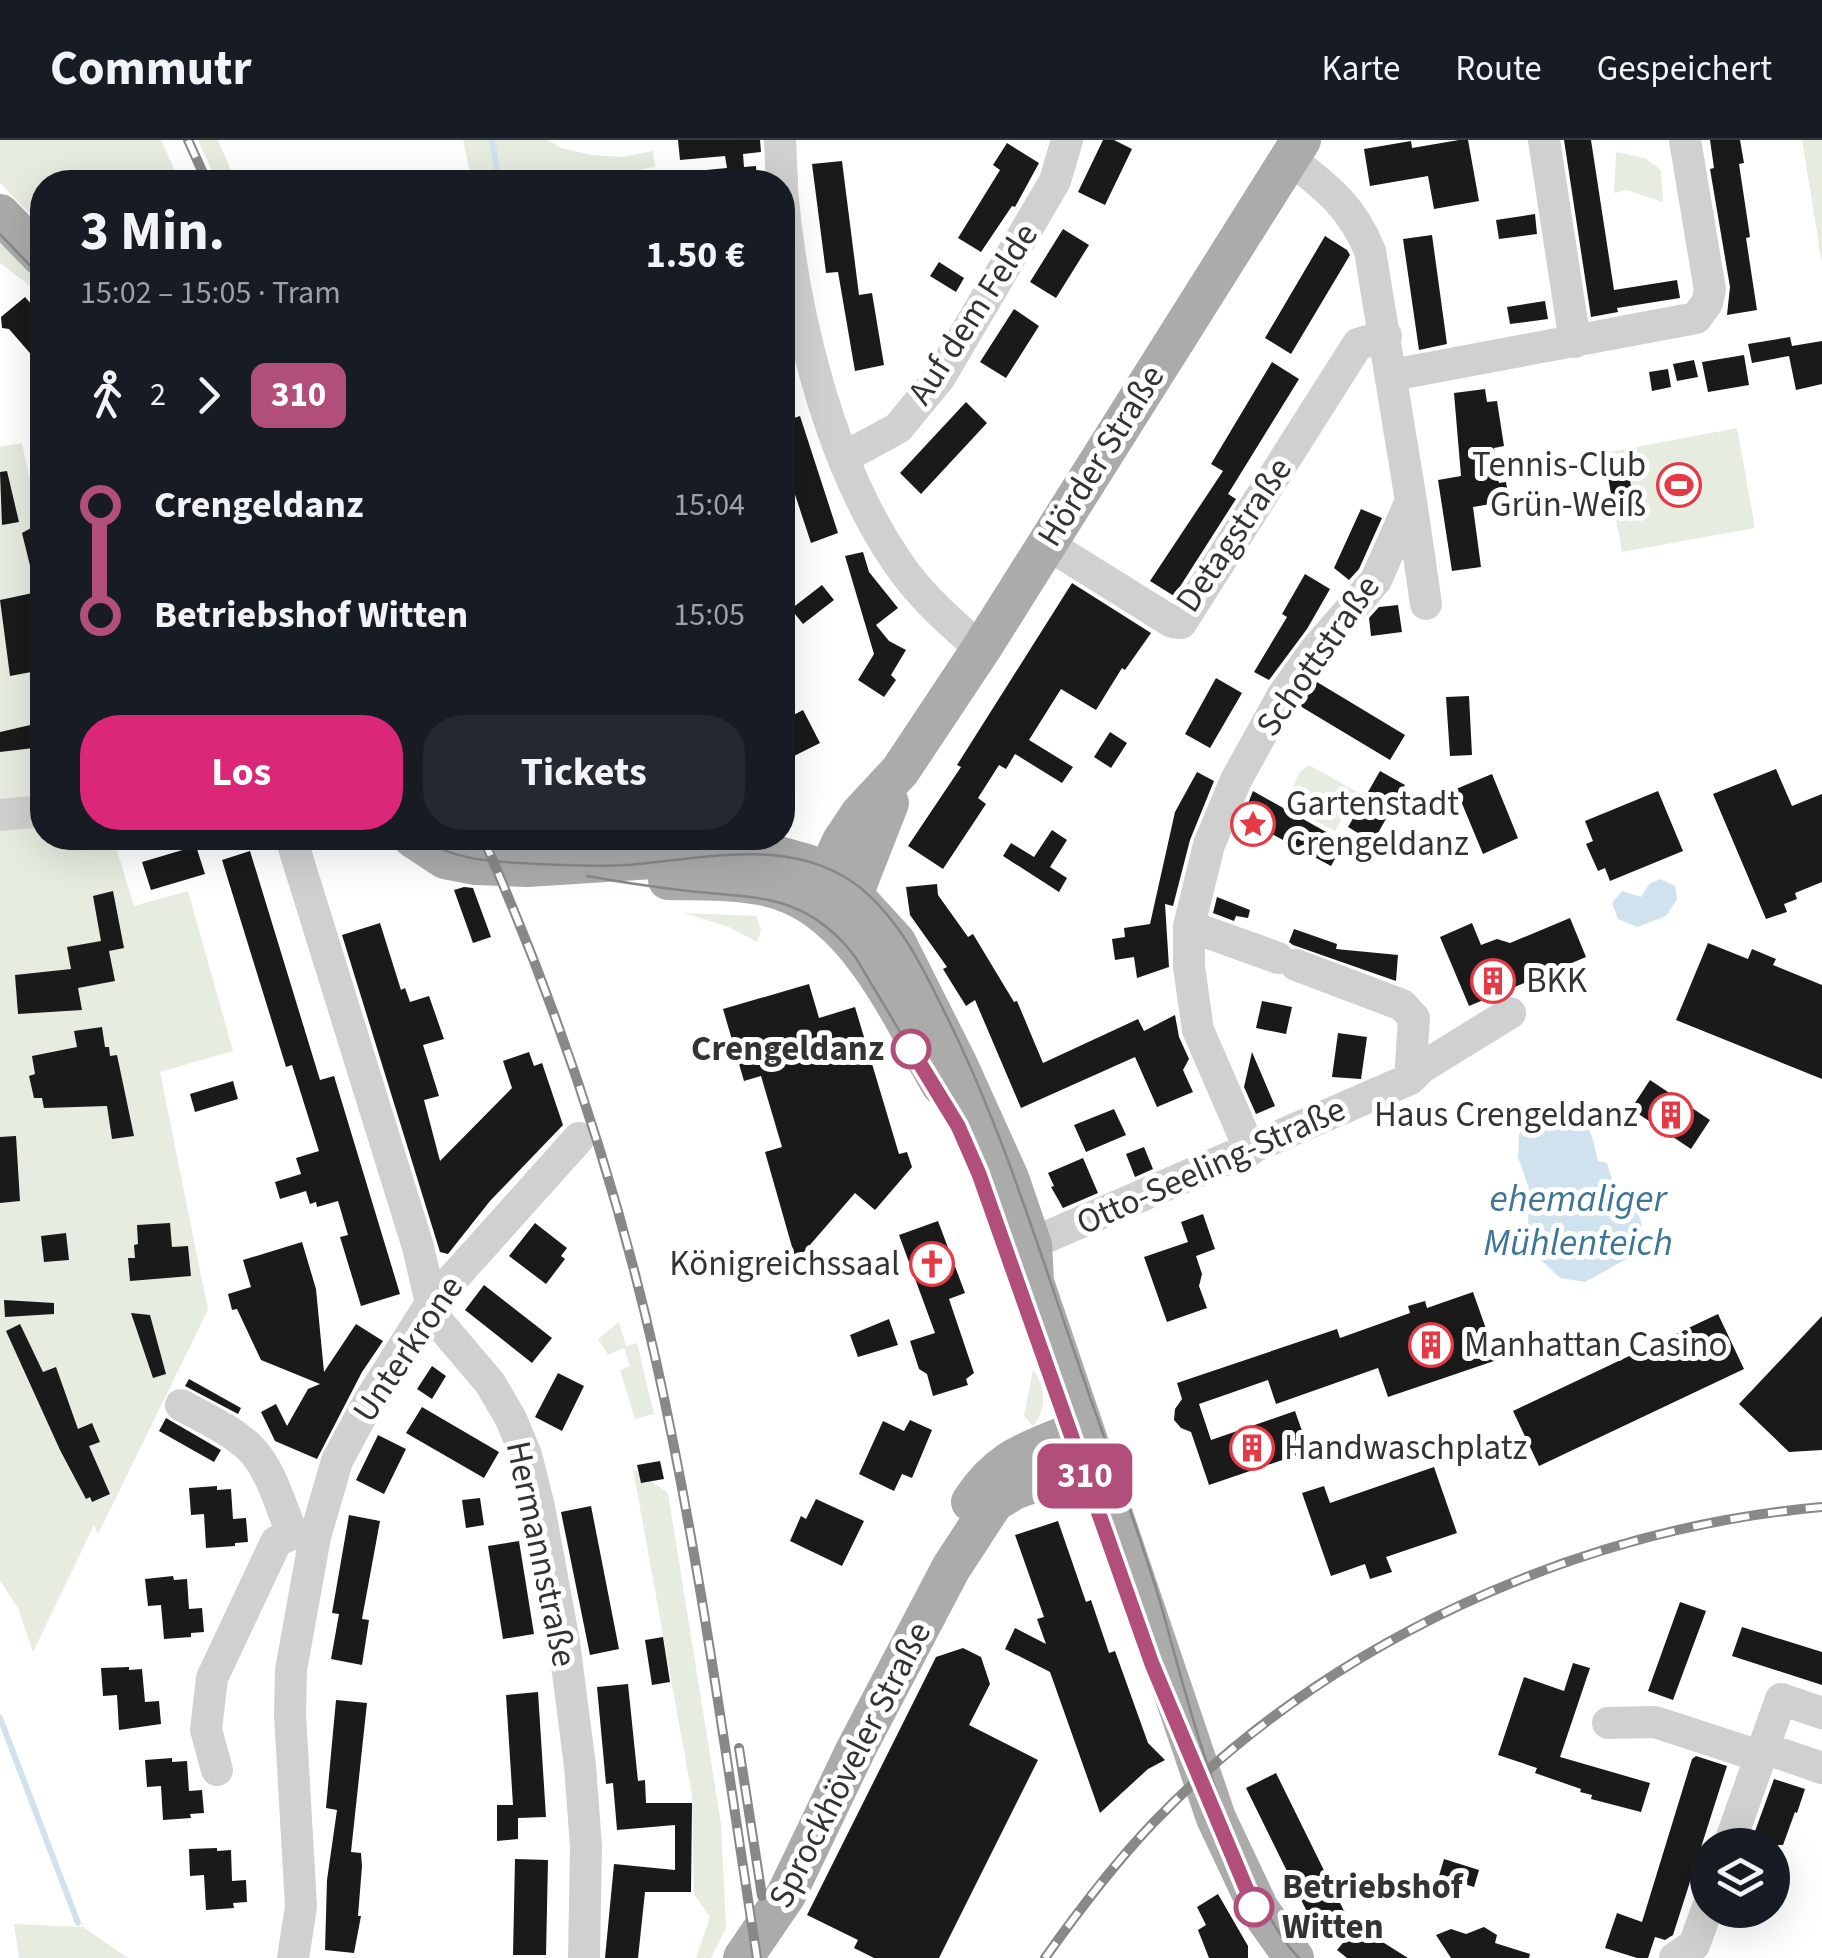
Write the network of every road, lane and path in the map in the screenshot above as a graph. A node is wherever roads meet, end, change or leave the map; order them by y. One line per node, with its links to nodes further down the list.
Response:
1 (780, 140): 6 (street)
2 (1067, 140): 13 (street, Auf dem Felde)
3 (1544, 140): 11 (street)
4 (1684, 140): 11 (street)
5 (1295, 149): 10 (street, Schottstraße); 15 (main road, Hörder Straße)
6 (781, 170)
7 (0, 214): 8 (main road)
8 (30, 245)
9 (795, 272): 13 (street)
10 (1386, 336): 12 (street, Schottstraße); 15 (street, Detagstraße)
11 (1574, 342): 12 (street)
12 (1392, 375): 14 (street, Schottstraße)
13 (843, 458): 17 (street)
14 (1412, 501): 16 (street, Schottstraße); 24 (street, Schottstraße)
15 (1047, 544): 17 (main road, Hörder Straße)
16 (1426, 604)
17 (981, 649): 23 (main road, Hörder Straße)
18 (30, 812): 19 (street)
19 (0, 815)
20 (295, 850): 30 (street, Hermannstraße)
21 (431, 850): 22 (main road)
22 (550, 861): 23 (main road)
23 (831, 899): 29 (main road)
24 (1189, 926): 26 (street); 28 (street, Schottstraße)
25 (1510, 1014): 26 (street, Otto-Seeling-Straße)
26 (1410, 1078): 28 (street, Otto-Seeling-Straße)
27 (578, 1138): 30 (street, Unterkrone)
28 (1250, 1150): 29 (street, Otto-Seeling-Straße)
29 (1026, 1260): 32 (main road)
30 (430, 1303): 33 (street, Unterkrone); 42 (street, Hermannstraße)
31 (181, 1405): 33 (street)
32 (1088, 1445): 43 (main road, Sprockhöveler Straße); 44 (main road)
33 (303, 1535): 38 (street, Unterkrone); 41 (street, Unterkrone)
34 (1822, 1714): 36 (street)
35 (1608, 1723): 36 (street)
36 (1764, 1748): 37 (street); 39 (street)
37 (1822, 1768)
38 (217, 1770)
39 (1736, 1828)
40 (1700, 1928): 45 (street)
41 (293, 1958)
42 (584, 1958)
43 (742, 1958)
44 (1294, 1958)
45 (1675, 1958)

